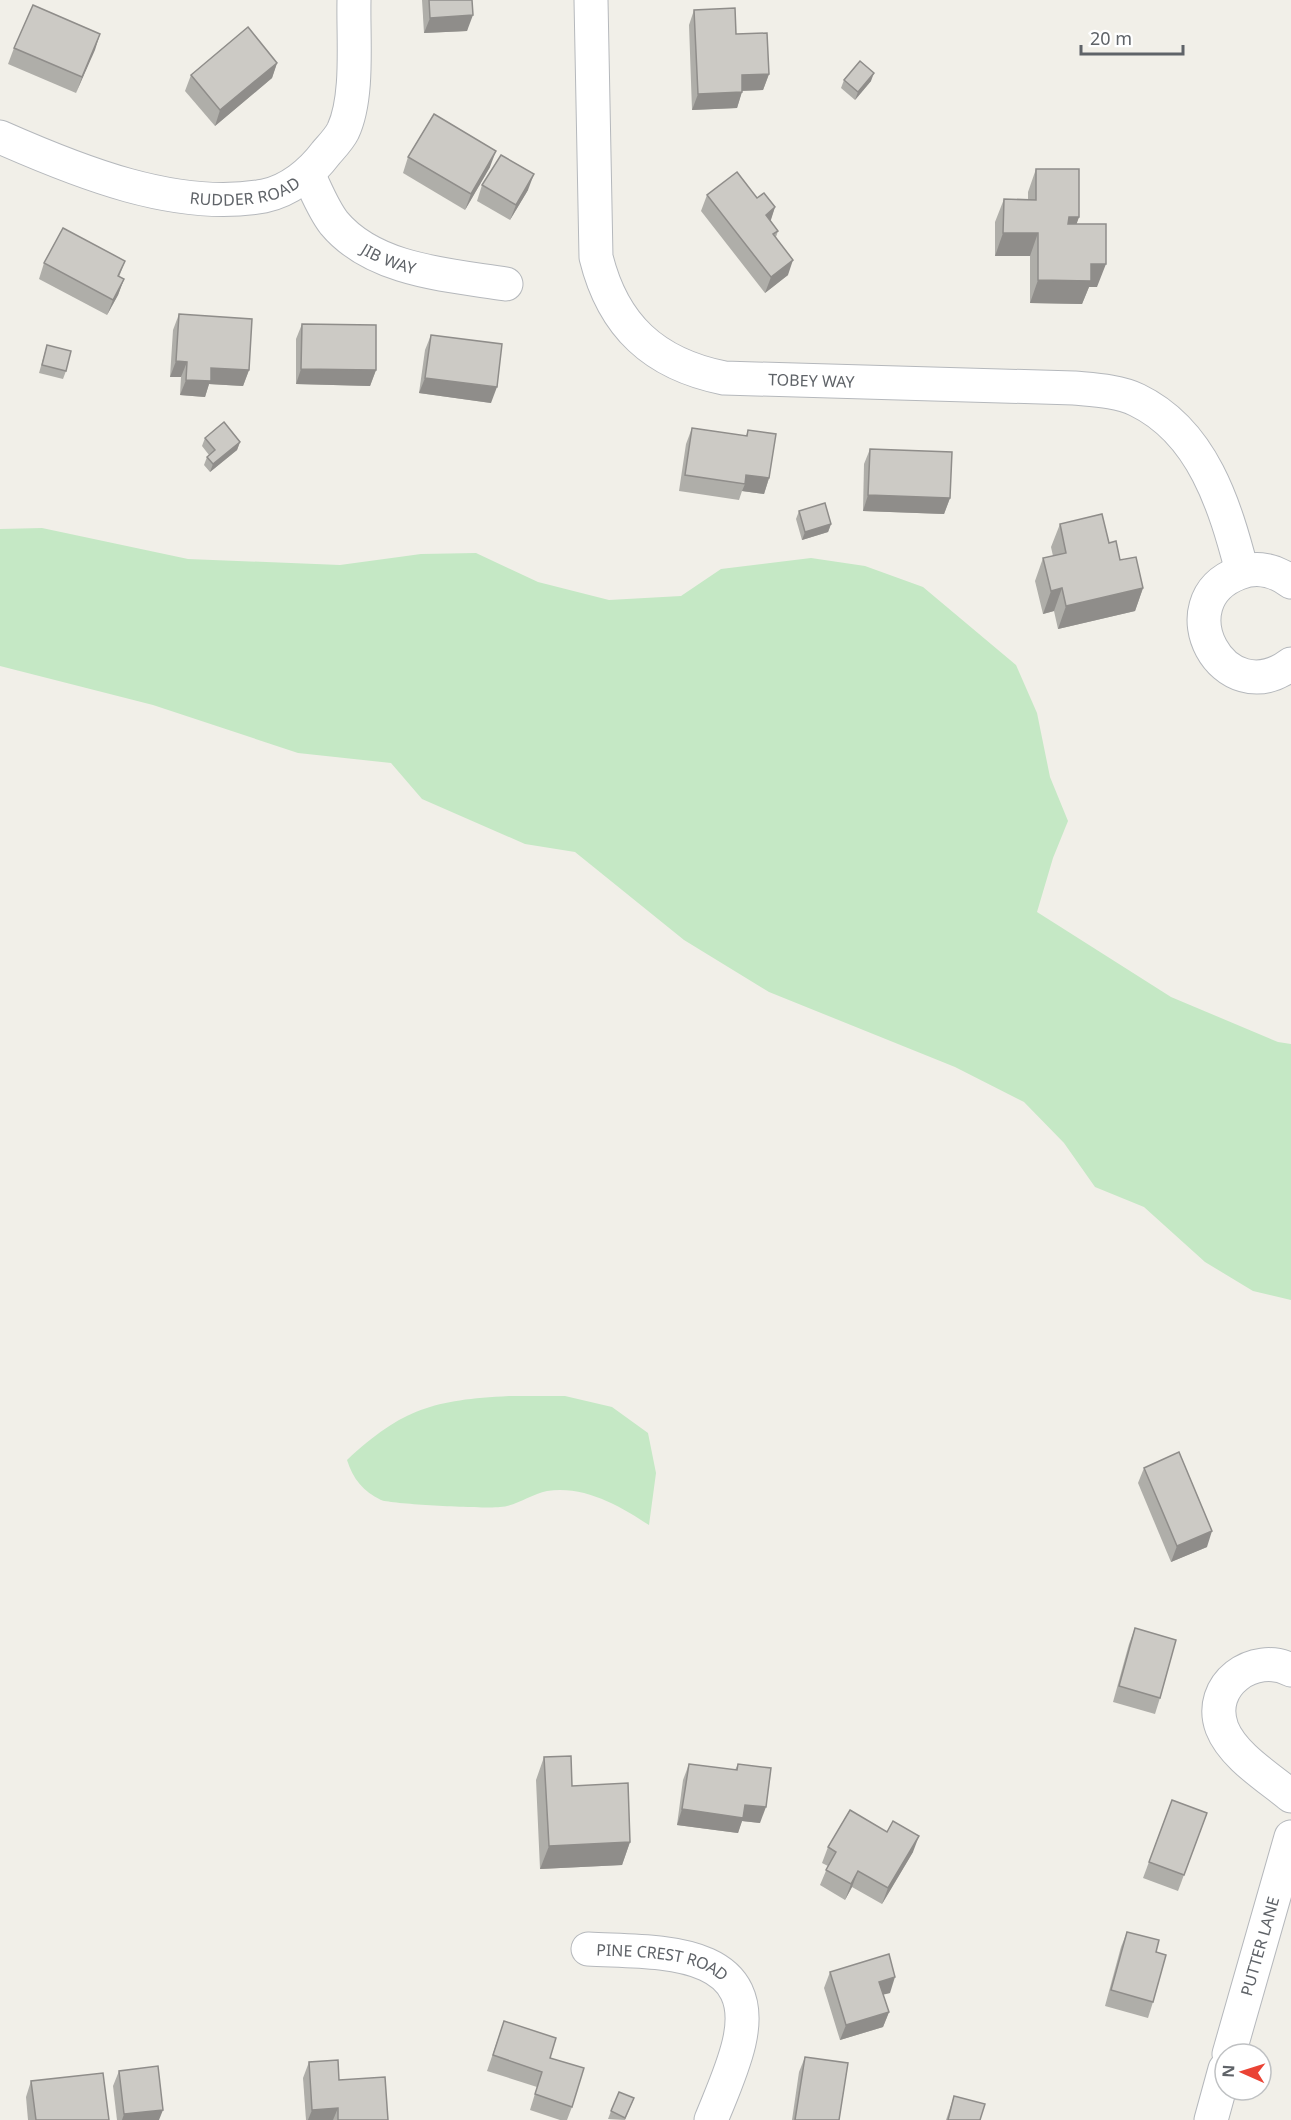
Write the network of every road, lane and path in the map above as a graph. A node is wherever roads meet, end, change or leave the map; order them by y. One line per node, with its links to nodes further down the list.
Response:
1 (354, 0): 4 (street, RUDDER ROAD)
2 (591, 0): 6 (street, TOBEY WAY)
3 (0, 137): 4 (street, RUDDER ROAD)
4 (308, 174): 5 (street, JIB WAY)
5 (506, 284)
6 (1242, 571): 7 (street); 8 (street)
7 (1291, 582)
8 (1291, 664)
9 (1291, 1670): 10 (street)
10 (1291, 1796)
11 (1291, 1837): 13 (street, PUTTER LANE)
12 (588, 1949): 15 (street, PINE CREST ROAD)
13 (1232, 2042)
14 (1216, 2102): 16 (street)
15 (711, 2120)
16 (1211, 2120)

